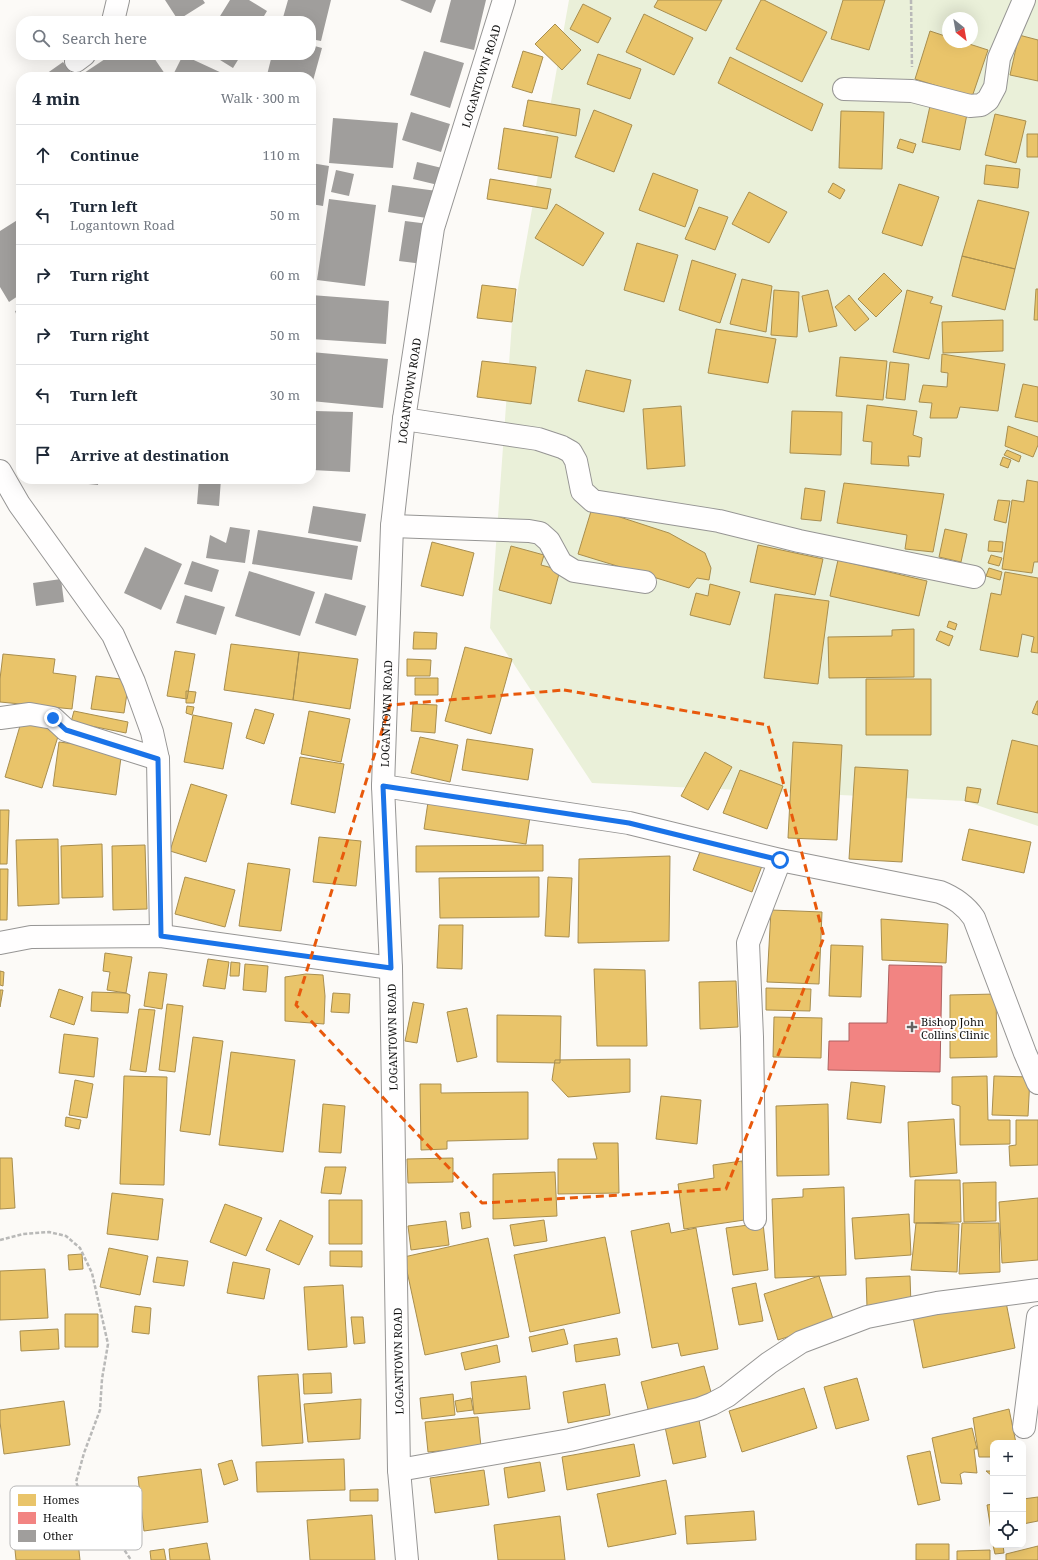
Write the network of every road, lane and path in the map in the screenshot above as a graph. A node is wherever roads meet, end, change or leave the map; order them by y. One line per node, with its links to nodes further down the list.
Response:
1 (118, 0): 5 (street)
2 (504, 0): 8 (street, LOGANTOWN ROAD)
3 (911, 0): 7 (path)
4 (1024, 0): 7 (street)
5 (114, 16)
6 (844, 89): 7 (street)
7 (912, 91)
8 (404, 419): 10 (street, LOGANTOWN ROAD); 11 (street)
9 (0, 471): 14 (street)
10 (392, 526): 12 (street); 15 (street, LOGANTOWN ROAD)
11 (974, 577)
12 (645, 582)
13 (0, 718): 14 (street)
14 (158, 759): 17 (street)
15 (383, 786): 16 (street); 19 (street, LOGANTOWN ROAD)
16 (780, 860): 20 (street); 21 (street)
17 (161, 936): 18 (street); 19 (street)
18 (0, 943)
19 (391, 968): 26 (street, LOGANTOWN ROAD)
20 (1038, 1083)
21 (755, 1219)
22 (0, 1240): 27 (path)
23 (1038, 1290): 26 (street)
24 (1038, 1317): 25 (street)
25 (1024, 1427)
26 (399, 1470): 30 (street, LOGANTOWN ROAD)
27 (78, 1486)
28 (124, 1550): 29 (path)
29 (131, 1560)
30 (407, 1560)

